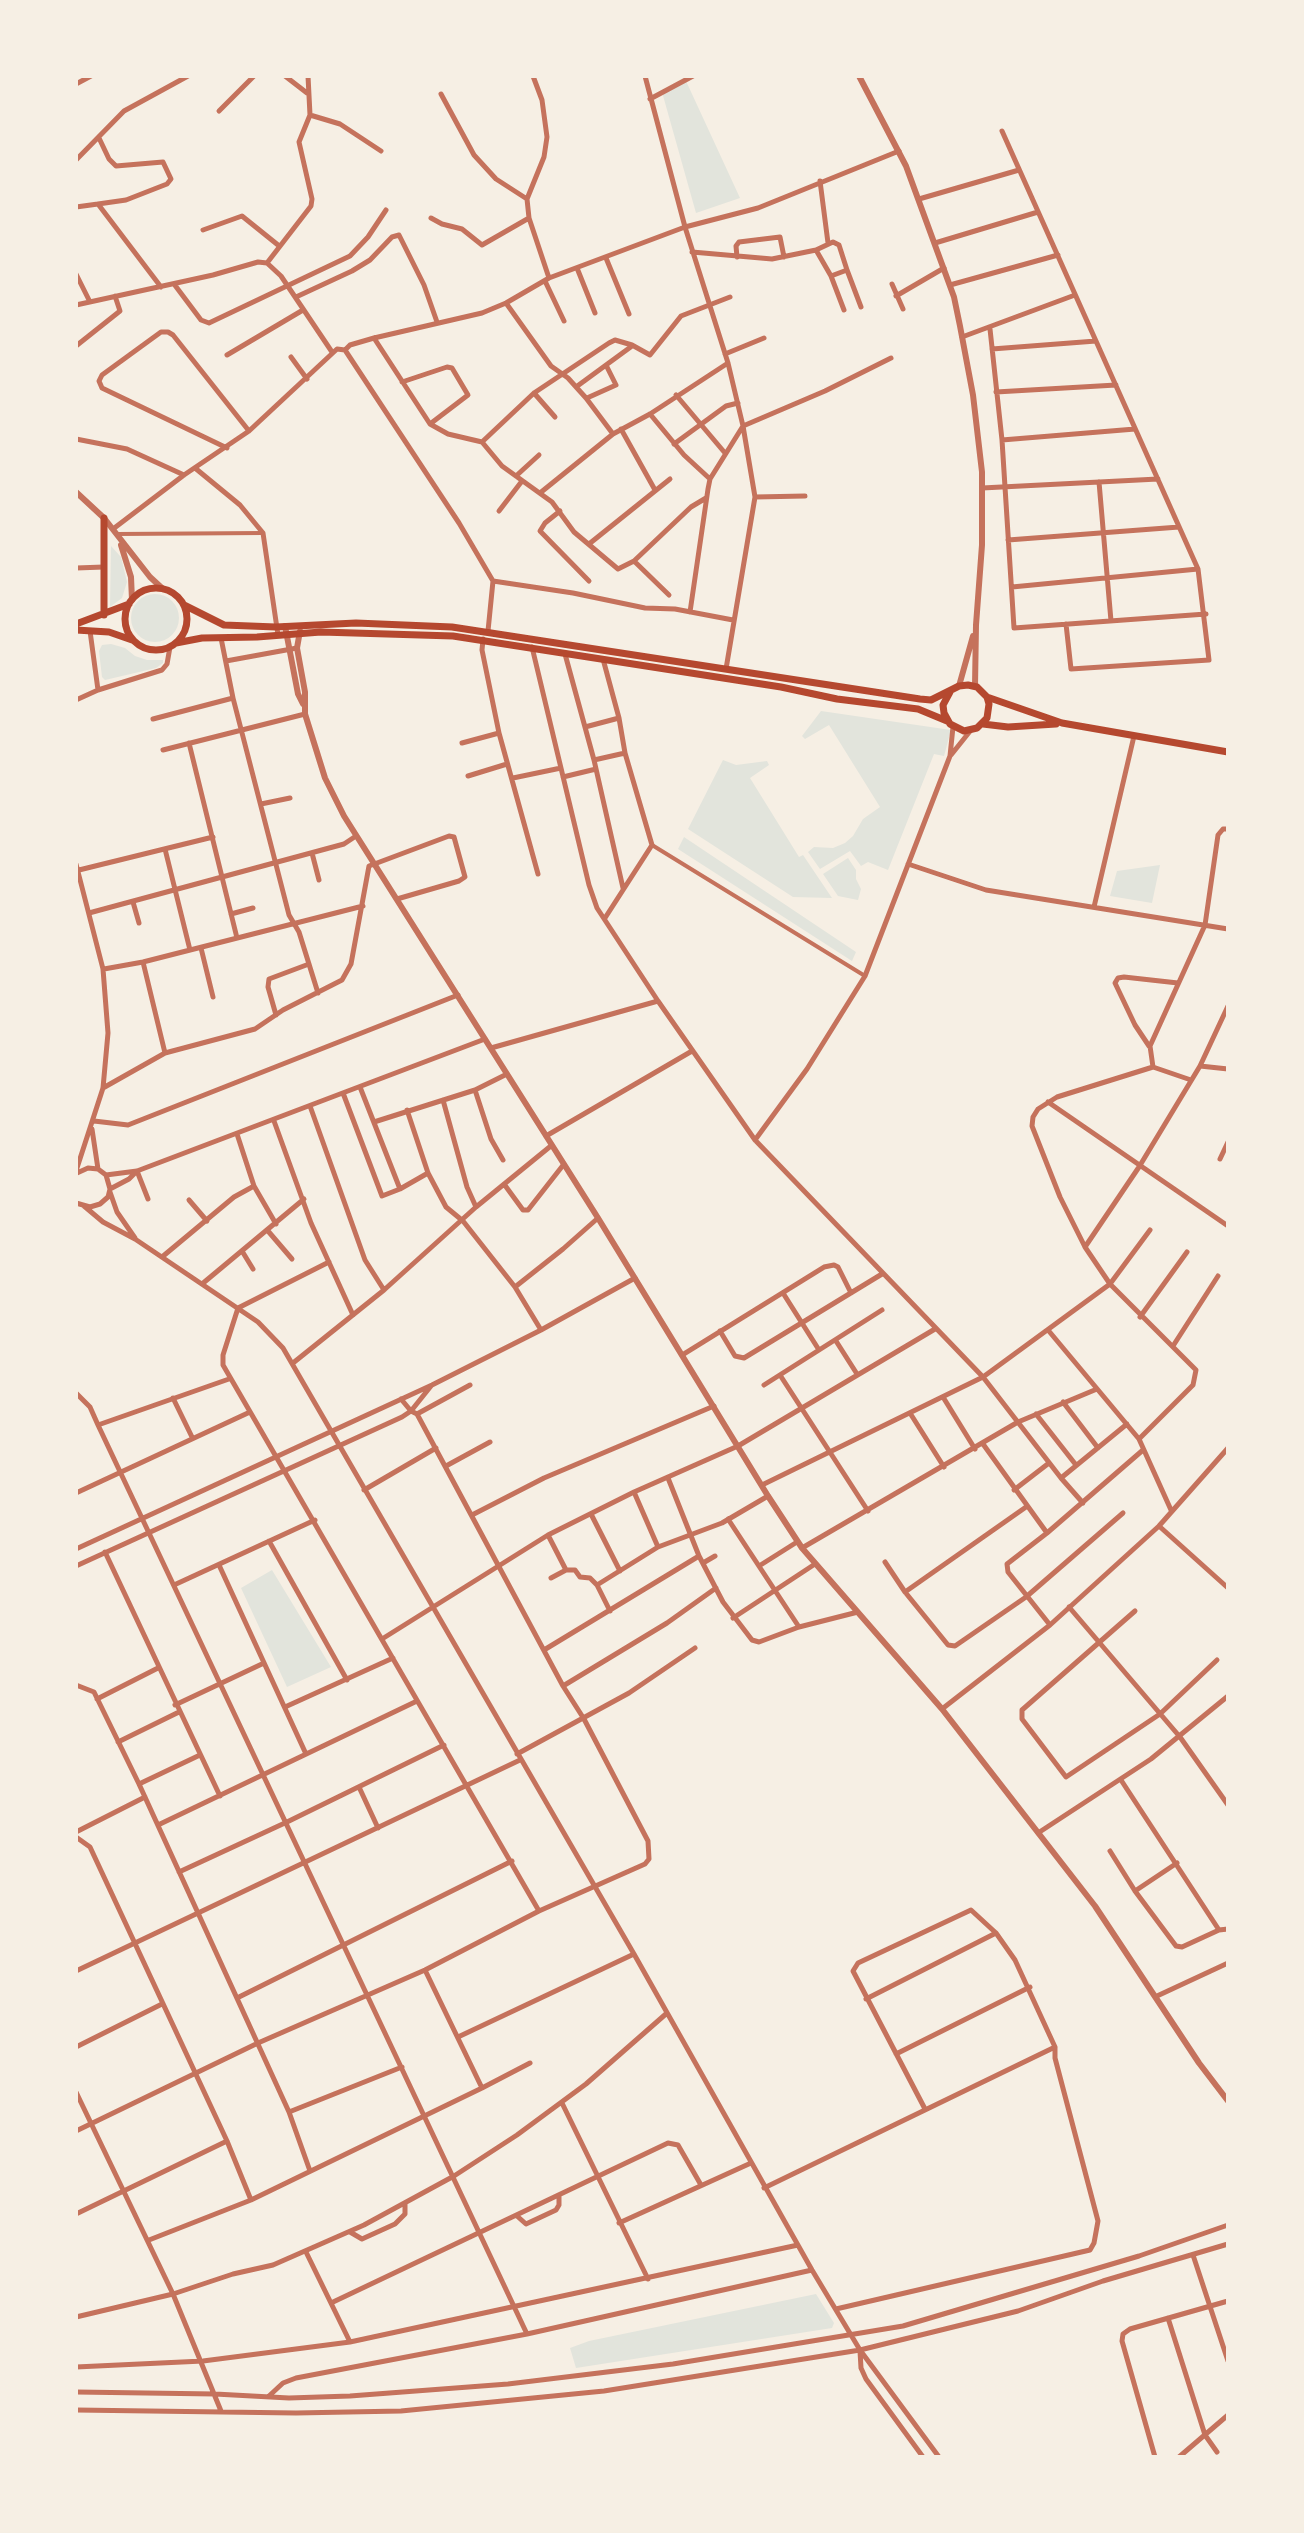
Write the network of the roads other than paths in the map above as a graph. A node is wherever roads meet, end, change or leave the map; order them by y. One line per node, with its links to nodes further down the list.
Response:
1 (91, 76): 11 (street)
2 (188, 76): 18 (street)
3 (254, 76): 15 (street)
4 (285, 76): 12 (street)
5 (308, 76): 12 (street)
6 (533, 76): 24 (street)
7 (645, 76): 14 (street)
8 (693, 76): 10 (street)
9 (859, 76): 20 (street)
10 (682, 79): 14 (street)
11 (76, 84)
12 (307, 94): 16 (street)
13 (441, 94): 24 (street)
14 (650, 99): 32 (street)
15 (219, 111)
16 (310, 115): 19 (street); 36 (street)
17 (1002, 131): 22 (street)
18 (99, 138): 21 (street); 26 (street)
19 (381, 151)
20 (899, 151): 23 (street); 25 (street)
21 (76, 160)
22 (1019, 170): 25 (street); 29 (street)
23 (820, 181): 32 (street); 34 (street)
24 (527, 199): 31 (street)
25 (919, 199): 35 (street)
26 (98, 204): 27 (street); 54 (street)
27 (76, 207)
28 (386, 210): 53 (street)
29 (1038, 212): 35 (street); 39 (street)
30 (431, 218): 31 (street)
31 (529, 218): 49 (street)
32 (685, 227): 38 (street); 41 (street)
33 (203, 230): 36 (street)
34 (830, 243): 37 (street); 46 (street)
35 (935, 243): 45 (street)
36 (278, 245): 43 (street)
37 (816, 250): 42 (street); 48 (street)
38 (692, 252): 40 (street); 62 (street)
39 (1058, 255): 52 (street); 55 (street)
40 (737, 257): 42 (street); 42 (street)
41 (606, 258): 44 (street); 69 (street)
42 (784, 258)
43 (267, 263): 50 (street); 53 (street)
44 (577, 268): 49 (street); 68 (street)
45 (944, 268): 52 (street); 57 (street)
46 (847, 270): 48 (street); 64 (street)
47 (76, 274): 60 (street)
48 (831, 276): 67 (street)
49 (547, 279): 61 (street); 70 (street)
50 (174, 284): 53 (street); 54 (street)
51 (892, 284): 57 (street)
52 (950, 285): 73 (street)
53 (288, 286): 59 (street)
54 (161, 287): 56 (street)
55 (1075, 295): 72 (street); 76 (street)
56 (115, 296): 60 (street); 78 (street)
57 (896, 296): 65 (street)
58 (730, 297): 62 (street)
59 (295, 298): 66 (street); 71 (street)
60 (90, 302): 63 (street)
61 (506, 303): 71 (street); 88 (street)
62 (711, 304): 77 (street); 82 (street)
63 (76, 305)
64 (861, 307)
65 (903, 309)
66 (303, 310): 81 (street); 83 (street)
67 (844, 310)
68 (595, 313)
69 (629, 314)
70 (564, 321)
71 (437, 322): 74 (street)
72 (990, 329): 73 (street); 79 (street)
73 (962, 337): 123 (street)
74 (374, 338): 80 (street); 90 (street)
75 (764, 338): 82 (street)
76 (1096, 341): 79 (street); 91 (street)
77 (632, 345): 87 (street); 88 (street)
78 (76, 346)
79 (992, 349): 93 (street)
80 (345, 350): 81 (street); 144 (street)
81 (332, 352): 89 (street)
82 (725, 354): 86 (street)
83 (227, 355)
84 (291, 357): 89 (street)
85 (891, 358): 102 (street)
86 (728, 363): 95 (street); 97 (street)
87 (606, 365): 92 (street); 96 (street)
88 (559, 374): 92 (street); 94 (street)
89 (307, 379): 105 (street)
90 (402, 382): 100 (street); 100 (street)
91 (1116, 385): 93 (street); 104 (street)
92 (576, 387): 96 (street)
93 (996, 392): 108 (street)
94 (534, 393): 99 (street); 109 (street)
95 (676, 395): 98 (street); 101 (street)
96 (586, 398): 106 (street)
97 (738, 403): 101 (street); 102 (street)
98 (650, 414): 103 (street); 110 (street)
99 (555, 417)
100 (430, 424): 109 (street)
101 (699, 425): 110 (street); 112 (street)
102 (743, 426): 112 (street); 128 (street)
103 (621, 429): 106 (street); 124 (street)
104 (1135, 429): 108 (street); 119 (street)
105 (249, 431): 111 (street); 111 (street)
106 (613, 434): 126 (street)
107 (76, 439): 115 (street)
108 (1002, 440): 122 (street)
109 (482, 442): 116 (street)
110 (674, 444): 118 (street)
111 (227, 448): 114 (street)
112 (725, 453): 118 (street)
113 (539, 455): 116 (street)
114 (195, 468): 115 (street); 136 (street)
115 (184, 475): 134 (street)
116 (516, 476): 120 (street)
117 (670, 479): 124 (street)
118 (710, 479): 129 (street)
119 (1158, 479): 121 (street); 133 (street)
120 (522, 481): 126 (street); 130 (street)
121 (1099, 482): 122 (street); 135 (street)
122 (1003, 487): 123 (street); 137 (street)
123 (982, 488): 157 (street)
124 (655, 490): 138 (street)
125 (76, 492): 132 (street)
126 (540, 493): 131 (street)
127 (805, 496): 128 (street)
128 (755, 497): 154 (street)
129 (706, 498): 139 (street); 151 (street)
130 (499, 511)
131 (560, 511): 138 (street); 145 (street)
132 (104, 518): 134 (street); 140 (main road)
133 (1179, 527): 135 (street); 142 (street)
134 (115, 532): 136 (street); 147 (street); 149 (street)
135 (1104, 532): 137 (street); 143 (street)
136 (263, 533): 161 (street)
137 (1008, 540): 146 (street)
138 (589, 544): 139 (street)
139 (634, 561): 148 (street)
140 (104, 567): 141 (street); 153 (main road)
141 (76, 568)
142 (1198, 569): 143 (street); 152 (street)
143 (1108, 578): 146 (street); 155 (street)
144 (493, 581): 151 (street); 162 (street)
145 (589, 581)
146 (1012, 587): 156 (street)
147 (163, 589): 149 (main road); 150 (main road)
148 (669, 595)
149 (130, 602): 153 (main road); 165 (main road)
150 (184, 605): 161 (main road); 166 (main road)
151 (690, 612): 154 (street)
152 (1206, 614): 155 (street); 156 (street)
153 (104, 615): 158 (main road)
154 (733, 620): 173 (street)
155 (1111, 621): 156 (street)
156 (1066, 624)
157 (976, 625): 174 (street); 175 (street)
158 (76, 627): 160 (main road)
159 (301, 629): 161 (main road); 162 (main road); 164 (main road); 168 (street)
160 (90, 631): 165 (main road); 176 (street)
161 (281, 631): 163 (main road); 169 (street)
162 (488, 631): 173 (main road)
163 (221, 638): 166 (main road); 172 (street)
164 (483, 639): 167 (main road); 191 (street)
165 (135, 641): 166 (main road)
166 (173, 645): 176 (street)
167 (532, 647): 170 (main road); 201 (street)
168 (297, 648): 169 (street); 181 (street)
169 (289, 650): 172 (street); 181 (street)
170 (565, 653): 171 (main road); 188 (street)
171 (603, 659): 183 (street); 186 (main road)
172 (226, 661): 179 (street)
173 (726, 669): 177 (main road)
174 (959, 686): 175 (main road); 177 (main road)
175 (977, 687): 178 (main road)
176 (98, 690): 180 (street)
177 (951, 690): 186 (main road)
178 (987, 697): 185 (main road); 187 (main road)
179 (233, 698): 184 (street); 190 (street)
180 (76, 700)
181 (303, 704): 182 (street)
182 (305, 714): 190 (street); 209 (street)
183 (619, 718): 188 (street); 197 (street)
184 (153, 719)
185 (1062, 723): 187 (main road); 192 (main road)
186 (950, 724): 189 (main road); 198 (street)
187 (983, 724): 189 (main road)
188 (585, 727): 199 (street)
189 (971, 730): 198 (street)
190 (243, 731): 193 (street); 207 (street)
191 (499, 733): 194 (street); 200 (street)
192 (1134, 736): 196 (main road); 226 (street)
193 (189, 743): 195 (street); 210 (street)
194 (462, 743)
195 (163, 750)
196 (1228, 752)
197 (625, 753): 199 (street); 211 (street)
198 (950, 756): 216 (street)
199 (594, 760): 202 (street)
200 (507, 764): 203 (street); 205 (street)
201 (561, 768): 204 (street); 205 (street)
202 (596, 769): 204 (street); 221 (street)
203 (468, 776)
204 (563, 777): 230 (street)
205 (513, 778): 218 (street)
206 (290, 798): 207 (street)
207 (261, 804): 214 (street)
208 (1228, 829): 233 (street)
209 (356, 836): 213 (street); 215 (street)
210 (213, 837): 212 (street); 219 (street)
211 (652, 845): 221 (street); 241 (street)
212 (165, 849): 217 (street); 222 (street)
213 (312, 853): 214 (street); 220 (street)
214 (276, 863): 219 (street); 232 (street)
215 (374, 863): 223 (street); 223 (street); 225 (street)
216 (908, 864): 226 (street); 241 (street)
217 (77, 867): 228 (street)
218 (538, 874)
219 (223, 878): 222 (street); 229 (street)
220 (319, 880)
221 (623, 888): 230 (street)
222 (176, 890): 224 (street); 237 (street)
223 (397, 899): 244 (street)
224 (133, 902): 228 (street); 231 (street)
225 (363, 906): 232 (street); 243 (street)
226 (1094, 907): 233 (street)
227 (253, 908): 229 (street)
228 (89, 913): 240 (street)
229 (231, 914): 235 (street)
230 (605, 919): 246 (street)
231 (139, 923)
232 (293, 923): 235 (street); 239 (street)
233 (1205, 925): 234 (street); 242 (street)
234 (1228, 929)
235 (237, 938): 236 (street)
236 (201, 947): 237 (street); 245 (street)
237 (190, 950): 238 (street)
238 (143, 962): 240 (street); 253 (street)
239 (309, 964): 243 (street); 248 (street)
240 (103, 969): 260 (street)
241 (865, 976): 272 (street)
242 (1178, 983): 250 (street); 250 (street)
243 (318, 993): 248 (street)
244 (458, 995): 249 (street); 269 (street)
245 (213, 997)
246 (658, 1001): 251 (street); 252 (street)
247 (1228, 1006): 254 (street)
248 (276, 1015): 253 (street)
249 (485, 1039): 251 (street); 259 (street)
250 (1150, 1046): 255 (street)
251 (491, 1048): 257 (street)
252 (692, 1051): 271 (street); 272 (street)
253 (165, 1053): 260 (street)
254 (1200, 1066): 256 (street); 258 (street)
255 (1153, 1067): 258 (street); 264 (street)
256 (1228, 1069)
257 (507, 1074): 261 (street); 271 (street)
258 (1191, 1080): 278 (street)
259 (360, 1087): 262 (street); 268 (street)
260 (103, 1088): 269 (street)
261 (475, 1090): 263 (street); 276 (street)
262 (343, 1093): 265 (street); 286 (street)
263 (443, 1100): 266 (street); 292 (street)
264 (1047, 1102): 278 (street); 301 (street)
265 (310, 1106): 267 (street); 314 (street)
266 (407, 1110): 268 (street); 282 (street)
267 (274, 1121): 270 (street); 289 (street)
268 (374, 1122): 286 (street)
269 (93, 1125): 279 (street); 281 (street)
270 (237, 1134): 280 (street); 285 (street)
271 (546, 1136): 274 (street)
272 (755, 1140): 308 (street)
273 (1228, 1142): 275 (street)
274 (552, 1145): 277 (street); 284 (street)
275 (1220, 1159)
276 (503, 1160)
277 (564, 1164): 284 (street); 293 (street)
278 (1139, 1167): 297 (street); 301 (street)
279 (98, 1169): 281 (street); 283 (street)
280 (137, 1171): 283 (street); 287 (street); 288 (street)
281 (76, 1173)
282 (428, 1173): 286 (street); 295 (street)
283 (106, 1175): 287 (street)
284 (504, 1184): 292 (street)
285 (254, 1186): 294 (street); 296 (street)
286 (400, 1189)
287 (110, 1190): 291 (street); 300 (street)
288 (148, 1199)
289 (304, 1199): 296 (street); 306 (street)
290 (189, 1200): 294 (street)
291 (79, 1203): 300 (street)
292 (476, 1207): 295 (street)
293 (598, 1218): 310 (street); 313 (street)
294 (207, 1221): 304 (street)
295 (463, 1221): 313 (street); 314 (street)
296 (276, 1224): 299 (street)
297 (1228, 1226)
298 (1150, 1230): 312 (street)
299 (268, 1231): 302 (street); 305 (street)
300 (135, 1239): 304 (street)
301 (1085, 1247): 312 (street)
302 (242, 1251): 307 (street); 311 (street)
303 (1187, 1252): 320 (street)
304 (162, 1257): 311 (street)
305 (292, 1259)
306 (329, 1262): 317 (street); 319 (street)
307 (253, 1269)
308 (882, 1274): 316 (street); 322 (street)
309 (1218, 1276): 327 (street)
310 (635, 1278): 323 (street); 329 (street)
311 (202, 1284): 317 (street)
312 (1110, 1284): 320 (street); 324 (street)
313 (515, 1287): 323 (street)
314 (384, 1290): 319 (street)
315 (783, 1293): 316 (street); 321 (street); 325 (street)
316 (851, 1293): 321 (street)
317 (238, 1308): 330 (street); 334 (street)
318 (882, 1310): 326 (street)
319 (353, 1315): 330 (street)
320 (1140, 1317): 327 (street)
321 (802, 1324): 325 (street); 328 (street)
322 (935, 1329): 331 (street); 333 (street)
323 (541, 1330): 335 (street)
324 (1048, 1330): 333 (street); 338 (street)
325 (720, 1331): 329 (street)
326 (836, 1341): 328 (street); 331 (street)
327 (1173, 1346): 355 (street)
328 (819, 1351): 332 (street)
329 (682, 1355): 344 (street)
330 (293, 1363): 353 (street)
331 (857, 1374): 345 (street)
332 (780, 1375): 337 (street); 345 (street)
333 (983, 1377): 340 (street); 350 (street)
334 (229, 1379): 341 (street); 346 (street)
335 (432, 1385): 342 (street); 347 (street)
336 (470, 1385): 347 (street)
337 (764, 1385)
338 (1097, 1389): 343 (street); 351 (street)
339 (76, 1393): 352 (street)
340 (943, 1397): 348 (street); 363 (street)
341 (173, 1398): 352 (street); 354 (street)
342 (401, 1399): 347 (street); 353 (street)
343 (1063, 1402): 349 (street); 361 (street)
344 (714, 1406): 358 (street); 389 (street)
345 (804, 1409): 358 (street); 365 (street)
346 (250, 1412): 354 (street); 366 (street)
347 (414, 1412): 359 (street); 360 (street)
348 (910, 1413): 365 (street); 372 (street)
349 (1036, 1414): 350 (street); 370 (street)
350 (1018, 1422): 357 (street); 369 (street)
351 (1127, 1424): 355 (street); 361 (street)
352 (98, 1425): 373 (street)
353 (331, 1433): 359 (street); 366 (street)
354 (192, 1437): 373 (street)
355 (1139, 1439): 364 (street)
356 (490, 1442): 371 (street)
357 (983, 1444): 363 (street); 379 (street)
358 (738, 1446): 375 (street); 377 (street)
359 (339, 1448): 374 (street); 378 (street)
360 (436, 1448): 371 (street); 378 (street)
361 (1098, 1448): 370 (street)
362 (1228, 1448): 367 (street)
363 (975, 1449): 372 (street)
364 (1143, 1450): 383 (street); 385 (street)
365 (829, 1451): 377 (street); 386 (street)
366 (277, 1456): 374 (street); 390 (street)
367 (1222, 1456): 368 (street); 385 (street)
368 (1228, 1461)
369 (1049, 1463): 376 (street); 379 (street)
370 (1076, 1465): 376 (street)
371 (446, 1466): 389 (street)
372 (944, 1467): 386 (street)
373 (120, 1471): 380 (street); 390 (street)
374 (285, 1471): 392 (street); 394 (street)
375 (668, 1478): 381 (street); 395 (street)
376 (1061, 1478): 383 (street)
377 (762, 1485): 382 (street)
378 (364, 1490): 424 (street)
379 (1014, 1490): 384 (street)
380 (77, 1491)
381 (634, 1492): 388 (street); 400 (street)
382 (768, 1496): 391 (street); 399 (street)
383 (1083, 1503): 396 (street)
384 (1026, 1507): 396 (street); 421 (street)
385 (1171, 1510): 393 (street)
386 (868, 1511): 401 (street)
387 (1123, 1513): 422 (street)
388 (591, 1514): 397 (street); 414 (street)
389 (472, 1515): 410 (street)
390 (142, 1518): 394 (street); 402 (street)
391 (728, 1519): 395 (street); 412 (street)
392 (315, 1520): 398 (street); 431 (street)
393 (1159, 1526): 419 (street); 423 (street)
394 (149, 1533): 403 (street); 416 (street)
395 (690, 1533): 400 (street); 404 (street)
396 (1047, 1533): 422 (street)
397 (548, 1535): 410 (street); 413 (street)
398 (269, 1541): 409 (street); 439 (street)
399 (797, 1542): 401 (street); 412 (street)
400 (658, 1547): 414 (street)
401 (802, 1548): 408 (street)
402 (76, 1549)
403 (105, 1552): 411 (street); 438 (street)
404 (699, 1556): 407 (street); 425 (street)
405 (715, 1556): 407 (street)
406 (885, 1562): 421 (street)
407 (703, 1563): 418 (street)
408 (815, 1564): 420 (street); 427 (street)
409 (219, 1565): 416 (street); 437 (street)
410 (498, 1565): 424 (street); 434 (street)
411 (76, 1566)
412 (759, 1566): 420 (street)
413 (566, 1570): 415 (street); 417 (street)
414 (620, 1571): 417 (street)
415 (551, 1578)
416 (174, 1585): 440 (street)
417 (597, 1585): 425 (street)
418 (716, 1588): 428 (street); 442 (street)
419 (1228, 1588)
420 (775, 1591): 428 (street); 430 (street)
421 (905, 1592): 422 (street)
422 (1026, 1597): 429 (street)
423 (1069, 1607): 429 (street); 432 (street)
424 (432, 1608): 431 (street); 457 (street)
425 (610, 1611): 434 (street)
426 (1135, 1611): 432 (street)
427 (858, 1612): 430 (street); 448 (street)
428 (733, 1618): 430 (street)
429 (1050, 1625): 448 (street)
430 (799, 1627)
431 (382, 1639): 435 (street)
432 (1101, 1643): 450 (street); 450 (street)
433 (695, 1648): 451 (street)
434 (544, 1650): 442 (street)
435 (393, 1658): 439 (street); 445 (street)
436 (1217, 1660): 450 (street)
437 (264, 1663): 440 (street); 447 (street)
438 (158, 1668): 444 (street); 446 (street)
439 (347, 1680): 447 (street)
440 (220, 1683): 446 (street); 458 (street)
441 (76, 1685): 444 (street)
442 (563, 1686): 451 (street)
443 (1228, 1696): 452 (street)
444 (97, 1699): 453 (street)
445 (417, 1701): 454 (street); 455 (street)
446 (175, 1705): 449 (street)
447 (285, 1707): 455 (street)
448 (942, 1709): 469 (street)
449 (179, 1712): 453 (street); 456 (street)
450 (1160, 1714): 452 (street)
451 (584, 1719): 457 (street); 476 (street)
452 (1180, 1737): 459 (street); 465 (street)
453 (118, 1742): 460 (street)
454 (444, 1745): 461 (street); 462 (street)
455 (306, 1754): 458 (street)
456 (200, 1755): 460 (street); 463 (street)
457 (519, 1757): 461 (street); 476 (street)
458 (264, 1775): 463 (street); 466 (street)
459 (1121, 1780): 469 (street); 474 (street)
460 (139, 1784): 464 (street)
461 (468, 1786): 468 (street); 472 (street)
462 (359, 1787): 466 (street); 468 (street)
463 (220, 1796): 467 (street)
464 (145, 1797): 467 (street); 470 (street)
465 (1228, 1805)
466 (287, 1822): 473 (street); 475 (street)
467 (158, 1825): 475 (street)
468 (378, 1828): 473 (street)
469 (1038, 1833): 491 (street)
470 (76, 1834): 484 (street)
471 (1110, 1851): 477 (street)
472 (512, 1861): 478 (street); 483 (street)
473 (306, 1863): 479 (street); 483 (street)
474 (1177, 1863): 477 (street); 481 (street)
475 (179, 1872): 479 (street)
476 (594, 1886): 478 (street); 485 (street)
477 (1135, 1891): 481 (street)
478 (539, 1911): 487 (street)
479 (198, 1913): 484 (street); 492 (street)
480 (1228, 1929): 481 (street)
481 (1219, 1930)
482 (996, 1933): 489 (street); 493 (street); 493 (street)
483 (344, 1943): 490 (street); 492 (street)
484 (135, 1944): 488 (street); 494 (street)
485 (634, 1954): 495 (street); 496 (street)
486 (1228, 1963): 491 (street)
487 (425, 1970): 490 (street); 496 (street)
488 (76, 1971)
489 (1030, 1987): 499 (street); 500 (street)
490 (368, 1995): 497 (street); 502 (street)
491 (1157, 1996): 506 (street)
492 (237, 1998): 497 (street)
493 (866, 1999): 500 (street)
494 (162, 2004): 498 (street); 503 (street)
495 (667, 2013): 507 (street); 514 (street)
496 (458, 2037): 504 (street)
497 (258, 2043): 503 (street); 509 (street)
498 (76, 2047)
499 (1055, 2047): 508 (street); 542 (street)
500 (896, 2054): 508 (street)
501 (530, 2063): 504 (street)
502 (402, 2067): 509 (street); 510 (street)
503 (195, 2074): 511 (street); 513 (street)
504 (482, 2088): 510 (street)
505 (76, 2092): 511 (street)
506 (1228, 2101)
507 (562, 2103): 516 (street); 517 (street)
508 (925, 2109): 519 (street)
509 (289, 2112): 515 (street)
510 (425, 2116): 515 (street); 516 (street)
511 (92, 2123): 512 (street); 520 (street)
512 (76, 2131)
513 (227, 2141): 520 (street); 522 (street)
514 (751, 2163): 518 (street); 519 (street)
515 (310, 2171): 522 (street)
516 (454, 2176): 523 (street); 529 (street)
517 (597, 2179): 518 (street); 521 (street); 526 (street)
518 (701, 2185): 526 (street)
519 (764, 2188): 532 (street)
520 (124, 2190): 524 (street); 530 (street)
521 (559, 2196): 525 (street); 525 (street)
522 (251, 2200): 530 (street)
523 (405, 2203): 528 (street); 528 (street)
524 (76, 2214)
525 (517, 2216): 529 (street)
526 (619, 2223): 536 (street)
527 (1228, 2225): 546 (street)
528 (350, 2232): 533 (street)
529 (481, 2233): 539 (street); 541 (street)
530 (149, 2240): 537 (street)
531 (1228, 2244): 534 (street)
532 (798, 2245): 535 (street); 536 (street)
533 (306, 2252): 537 (street); 539 (street)
534 (1193, 2255): 540 (street); 548 (street)
535 (812, 2270): 542 (street); 545 (street)
536 (648, 2279): 541 (street)
537 (173, 2294): 543 (street); 549 (street)
538 (1228, 2301): 540 (street)
539 (331, 2303): 547 (street)
540 (1210, 2306): 544 (street); 550 (street)
541 (516, 2307): 545 (street); 547 (street)
542 (836, 2309): 546 (street)
543 (76, 2317)
544 (1168, 2318): 558 (street); 562 (street)
545 (527, 2334): 554 (street)
546 (853, 2336): 548 (street); 554 (street)
547 (350, 2342): 549 (street)
548 (860, 2350): 556 (street); 560 (street); 561 (street)
549 (203, 2361): 551 (street); 553 (street)
550 (1228, 2361)
551 (76, 2367)
552 (76, 2392): 553 (street)
553 (215, 2394): 554 (street); 556 (street)
554 (268, 2397)
555 (76, 2410): 556 (street)
556 (222, 2411)
557 (1228, 2415): 558 (street)
558 (1205, 2435): 559 (street); 563 (street)
559 (1217, 2452)
560 (923, 2457)
561 (939, 2457)
562 (1155, 2457)
563 (1179, 2457)

